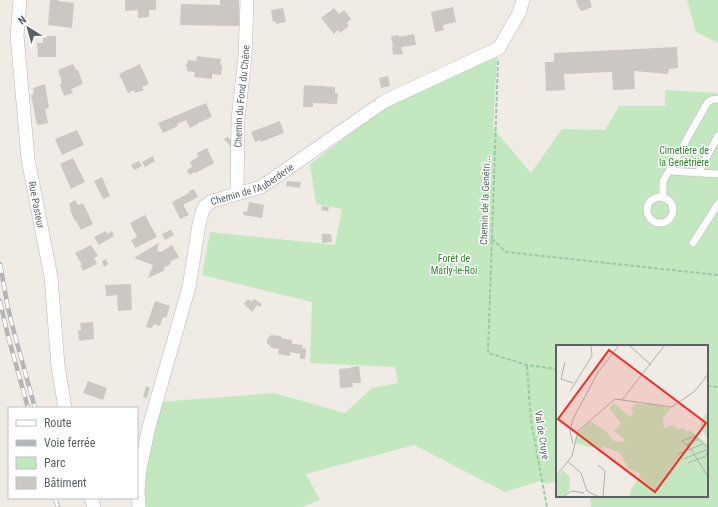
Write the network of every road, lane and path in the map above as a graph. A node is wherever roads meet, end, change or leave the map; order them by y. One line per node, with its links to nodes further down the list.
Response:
1 (20, 0): 20 (street, Rue Pasteur)
2 (247, 0): 10 (street, Chemin du Fond du Chêne)
3 (523, 0): 4 (street)
4 (499, 48): 10 (street, Chemin de l'Auberderie); 13 (path, Chemin de la Genétri...)
5 (718, 99): 7 (lane)
6 (718, 136): 8 (lane)
7 (669, 171): 8 (lane); 11 (lane)
8 (698, 173): 9 (lane)
9 (718, 174)
10 (234, 194): 21 (street, Chemin de l'Auberderie)
11 (663, 198)
12 (718, 204): 14 (lane)
13 (492, 239): 15 (path); 16 (path, Chemin de la Genétri...)
14 (693, 243)
15 (718, 275)
16 (527, 365): 17 (path, Chemin de la Genétri...); 22 (path, Val de Cruye)
17 (556, 369)
18 (708, 386): 19 (path)
19 (718, 387)
20 (65, 407)
21 (139, 507)
22 (547, 507)

